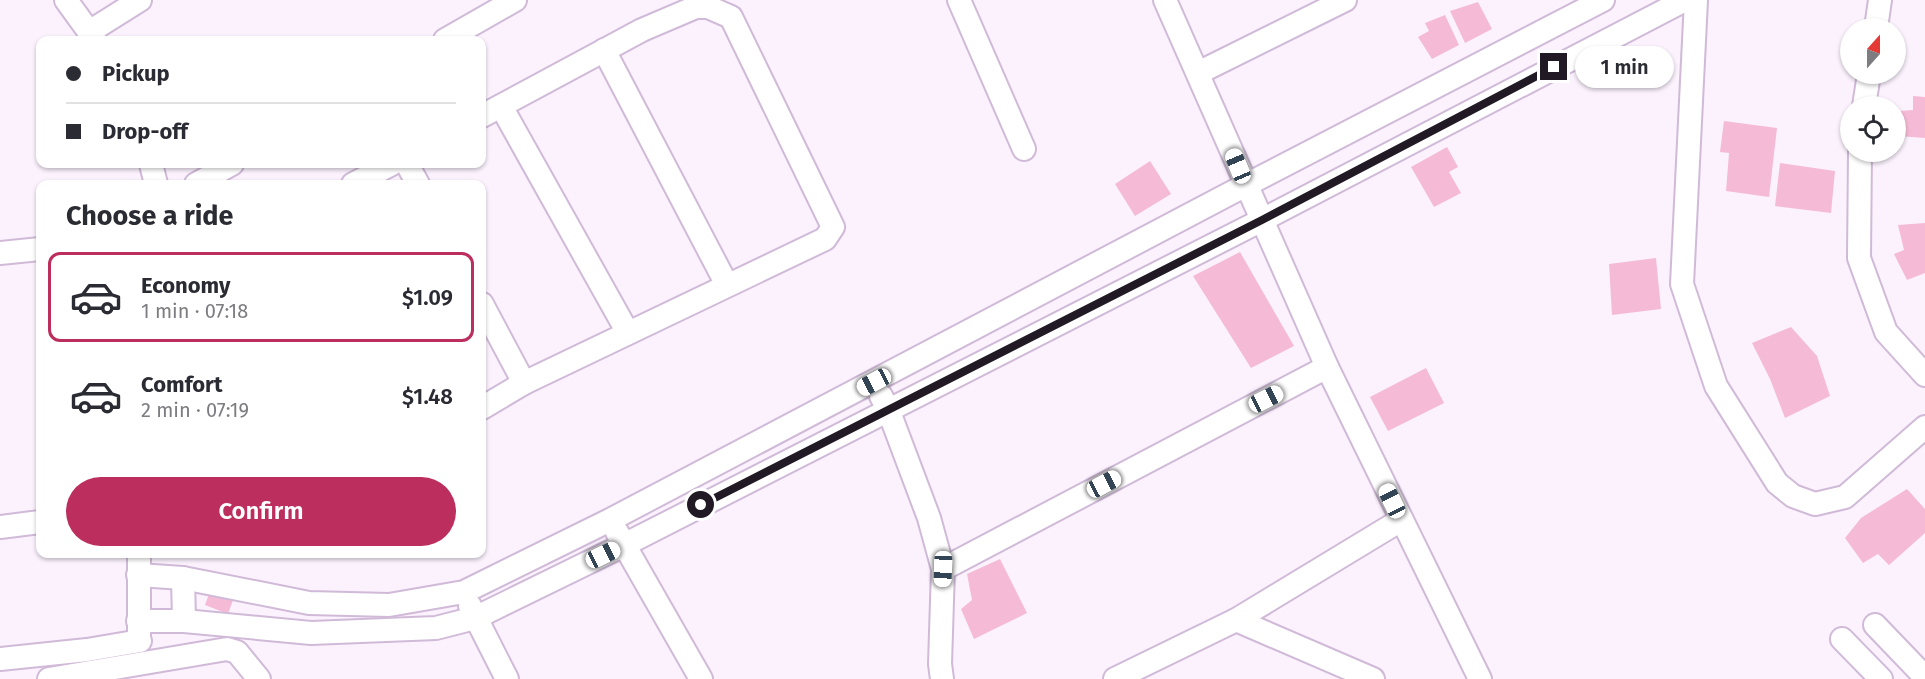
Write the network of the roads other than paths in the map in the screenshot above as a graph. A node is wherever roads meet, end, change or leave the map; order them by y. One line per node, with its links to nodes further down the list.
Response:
1 (66, 0): 12 (street)
2 (140, 0): 12 (street)
3 (515, 0): 13 (street)
4 (959, 0): 20 (street)
5 (1166, 0): 16 (street)
6 (1346, 0): 16 (street)
7 (1603, 0): 15 (street)
8 (1685, 0): 17 (street)
9 (1696, 0): 41 (street)
10 (1880, 0): 11 (street)
11 (1877, 18)
12 (92, 36)
13 (452, 36)
14 (604, 50): 18 (street); 31 (street); 31 (street)
15 (1476, 66): 17 (street); 26 (street)
16 (1198, 73): 26 (street)
17 (1493, 99): 27 (street)
18 (501, 106): 19 (street); 34 (street)
19 (486, 114)
20 (1024, 149)
21 (1860, 162): 36 (street)
22 (225, 168): 24 (street)
23 (384, 168): 25 (street)
24 (203, 180)
25 (361, 180)
26 (1245, 185): 27 (street); 30 (street)
27 (1262, 220): 33 (street); 35 (street)
28 (36, 249): 29 (street)
29 (0, 253)
30 (1059, 283): 33 (street); 37 (street)
31 (727, 285): 34 (street)
32 (486, 312): 38 (street)
33 (1077, 314): 40 (street)
34 (628, 333): 38 (street)
35 (1327, 367): 45 (street); 50 (street)
36 (1925, 375)
37 (874, 382): 40 (street); 42 (street)
38 (524, 383): 39 (street)
39 (486, 406)
40 (888, 409): 43 (street); 50 (street)
41 (1925, 427)
42 (726, 459): 43 (street); 44 (street)
43 (740, 485): 48 (street)
44 (610, 520): 48 (street); 52 (street)
45 (1401, 520): 54 (street); 69 (street)
46 (36, 522): 47 (street)
47 (0, 527)
48 (624, 545): 53 (street); 65 (street)
49 (138, 564): 51 (street); 57 (street)
50 (943, 569): 66 (street)
51 (183, 578): 52 (street); 55 (street)
52 (464, 592): 53 (street)
53 (475, 618): 55 (street); 64 (street)
54 (1236, 620): 67 (street); 68 (street)
55 (184, 621): 57 (street)
56 (1875, 625): 61 (street)
57 (139, 631): 59 (street); 60 (street)
58 (1842, 639): 70 (street)
59 (0, 659)
60 (145, 672): 62 (street); 63 (street)
61 (1925, 676)
62 (54, 679)
63 (259, 679)
64 (507, 679)
65 (700, 679)
66 (942, 679)
67 (1115, 679)
68 (1373, 679)
69 (1479, 679)
70 (1881, 679)

